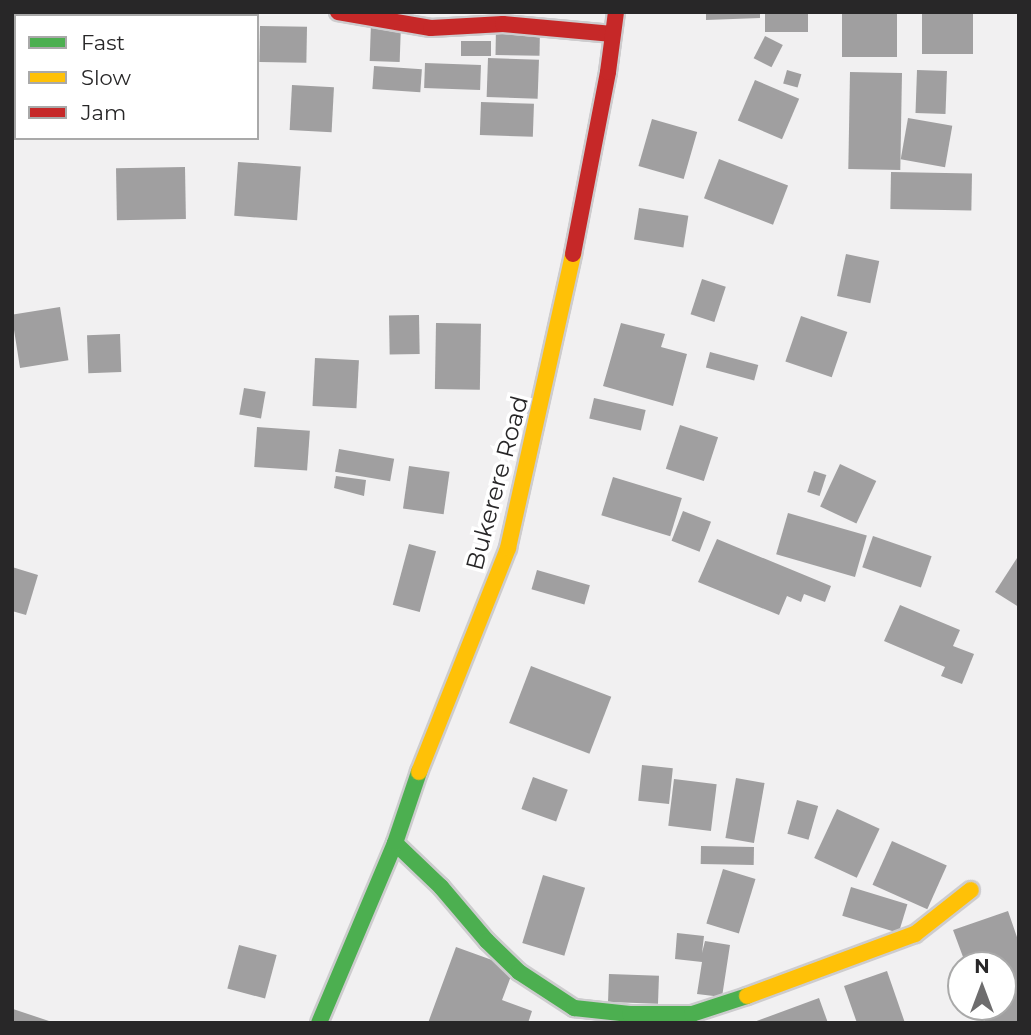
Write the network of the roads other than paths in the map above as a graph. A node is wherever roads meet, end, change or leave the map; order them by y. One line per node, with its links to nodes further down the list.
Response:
1 (193, 12): 4 (street)
2 (338, 12): 5 (street)
3 (616, 12): 5 (street, Bukerere Road)
4 (171, 14)
5 (613, 34): 6 (street, Bukerere Road)
6 (395, 844): 7 (street); 8 (street, Bukerere Road)
7 (971, 890)
8 (319, 1023)

